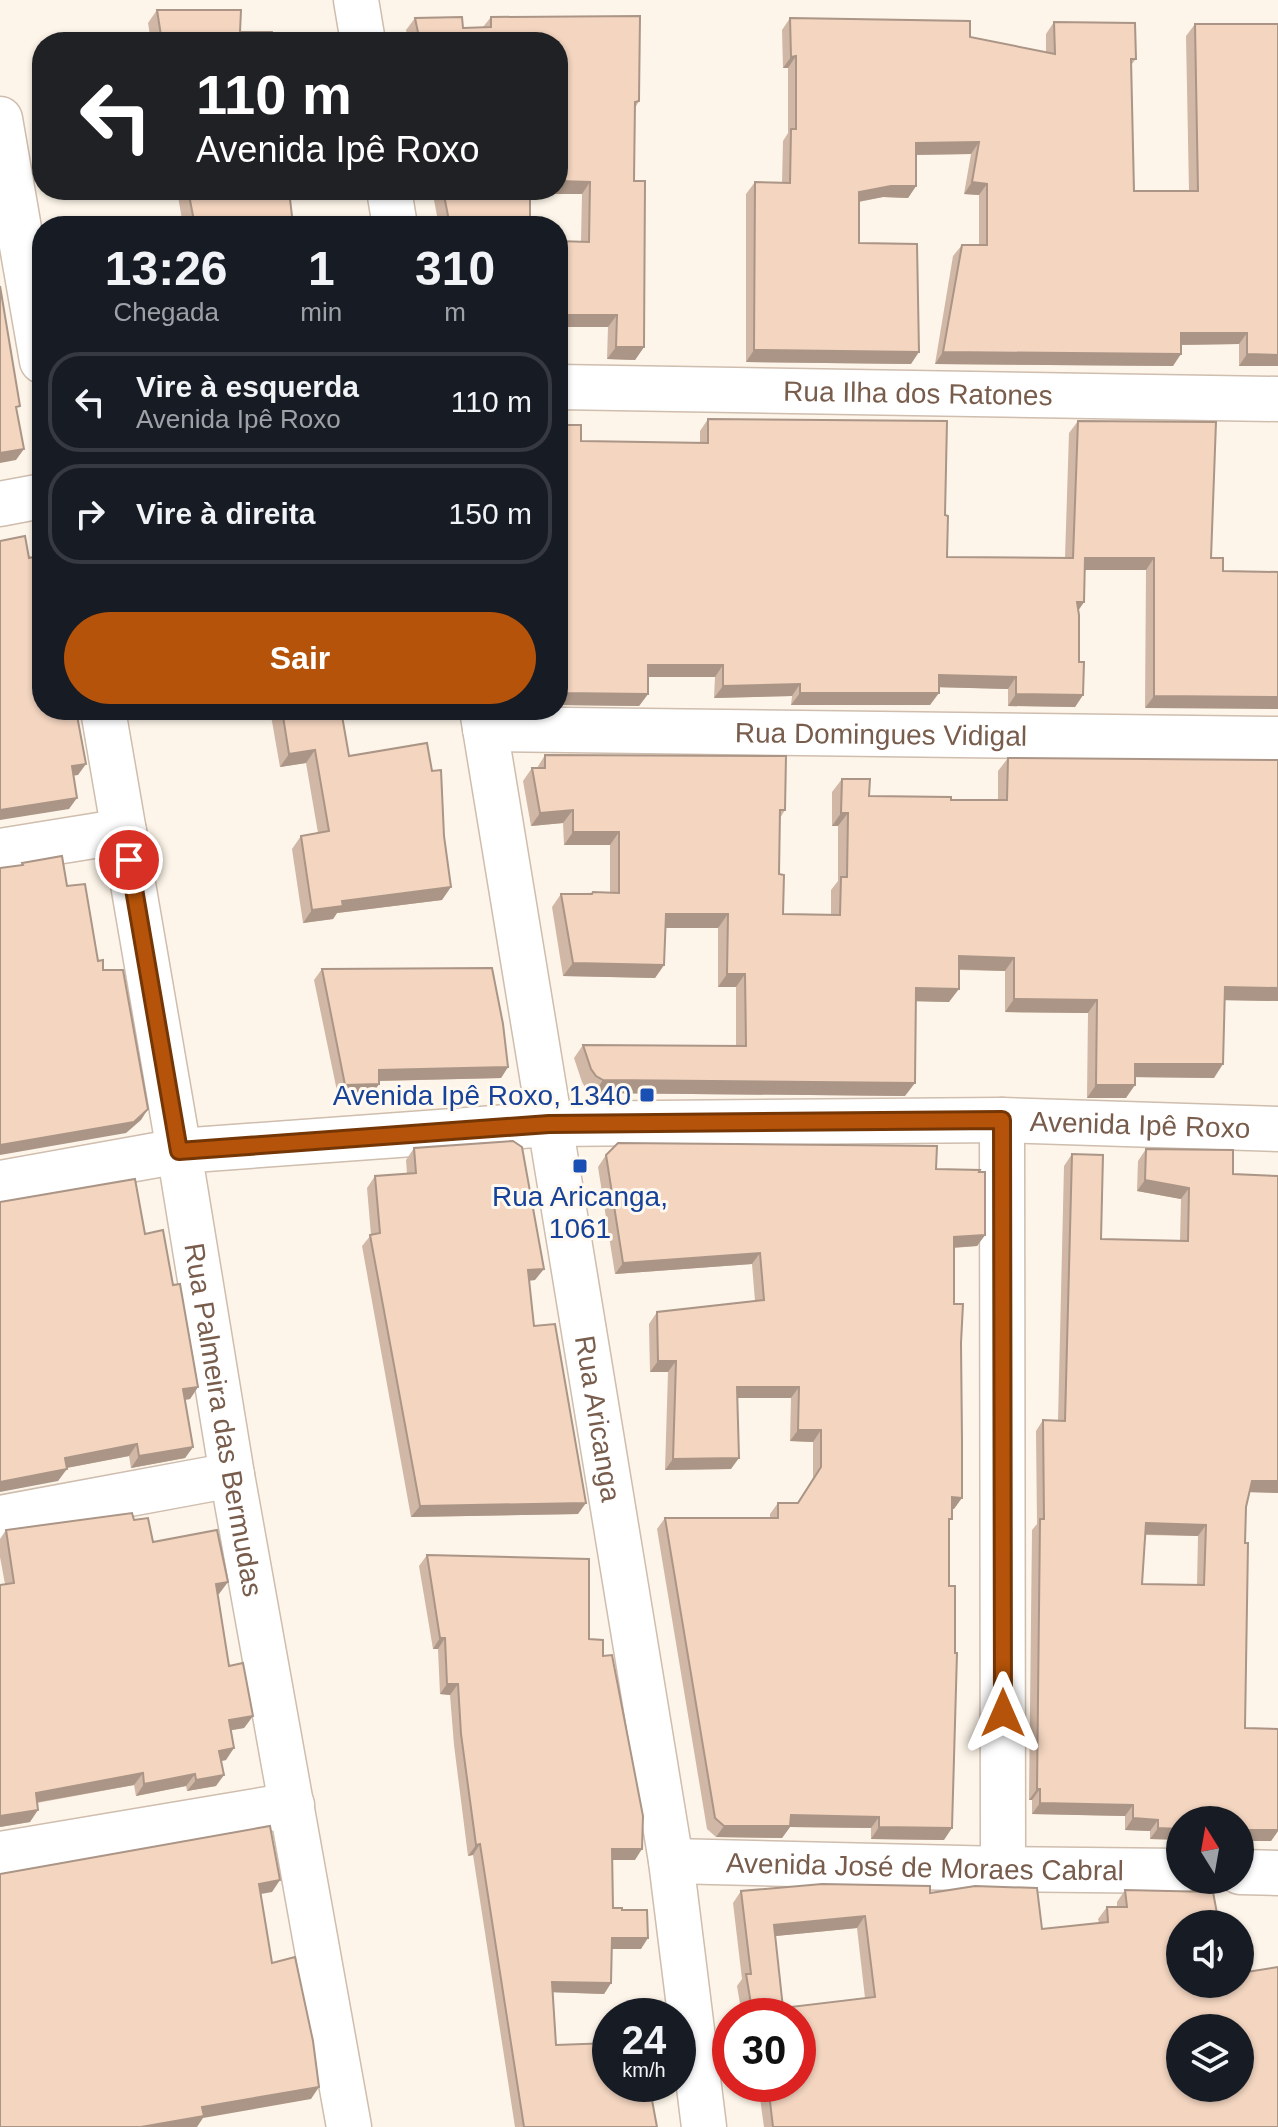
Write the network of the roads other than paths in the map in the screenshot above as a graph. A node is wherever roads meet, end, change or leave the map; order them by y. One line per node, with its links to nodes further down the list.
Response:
1 (356, 0): 2 (street)
2 (361, 32)
3 (2, 143): 4 (street)
4 (32, 306)
5 (568, 387): 6 (street, Rua Ilha dos Ratones)
6 (1278, 399)
7 (32, 498): 8 (street)
8 (0, 504)
9 (105, 720): 13 (street, Rua Palmeira das Bermudas)
10 (483, 720): 16 (street, Rua Aricanga)
11 (523, 720): 12 (street, Rua Domingues Vidigal)
12 (1278, 739)
13 (124, 831): 14 (street); 18 (street, Rua Palmeira das Bermudas)
14 (0, 851)
15 (1002, 1120): 16 (street, Avenida Ipê Roxo); 17 (street, Avenida Ipê Roxo); 25 (street)
16 (549, 1124): 18 (street, Avenida Ipê Roxo); 24 (street, Rua Aricanga)
17 (1278, 1129)
18 (179, 1151): 19 (street, Avenida Ipê Roxo); 20 (street, Rua Palmeira das Bermudas)
19 (0, 1183)
20 (232, 1475): 21 (street); 22 (street, Rua Palmeira das Bermudas)
21 (0, 1518)
22 (292, 1805): 23 (street); 29 (street, Rua Palmeira das Bermudas)
23 (0, 1854)
24 (671, 1861): 25 (street, Avenida José de Moraes Cabral); 30 (street, Rua Aricanga)
25 (1003, 1869): 26 (street, Avenida José de Moraes Cabral)
26 (1166, 1871)
27 (1254, 1872): 28 (street)
28 (1278, 1873)
29 (349, 2127)
30 (704, 2127)

